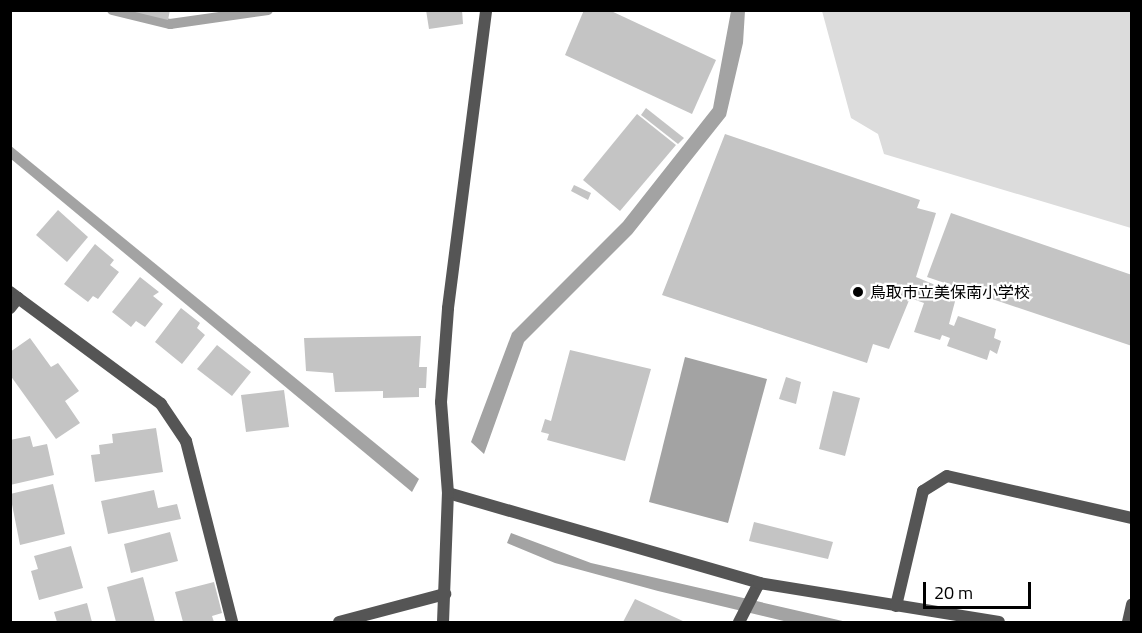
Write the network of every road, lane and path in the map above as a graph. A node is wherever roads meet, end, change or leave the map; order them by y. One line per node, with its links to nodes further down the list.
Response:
1 (486, 10): 3 (street)
2 (13, 299): 9 (street)
3 (448, 493): 5 (street); 6 (street)
4 (1131, 518): 8 (street)
5 (759, 583): 8 (street); 12 (street)
6 (445, 594): 10 (street); 11 (street)
7 (1131, 604): 14 (street)
8 (896, 606): 13 (street)
9 (232, 622)
10 (339, 622)
11 (443, 622)
12 (739, 622)
13 (999, 622)
14 (1128, 622)

